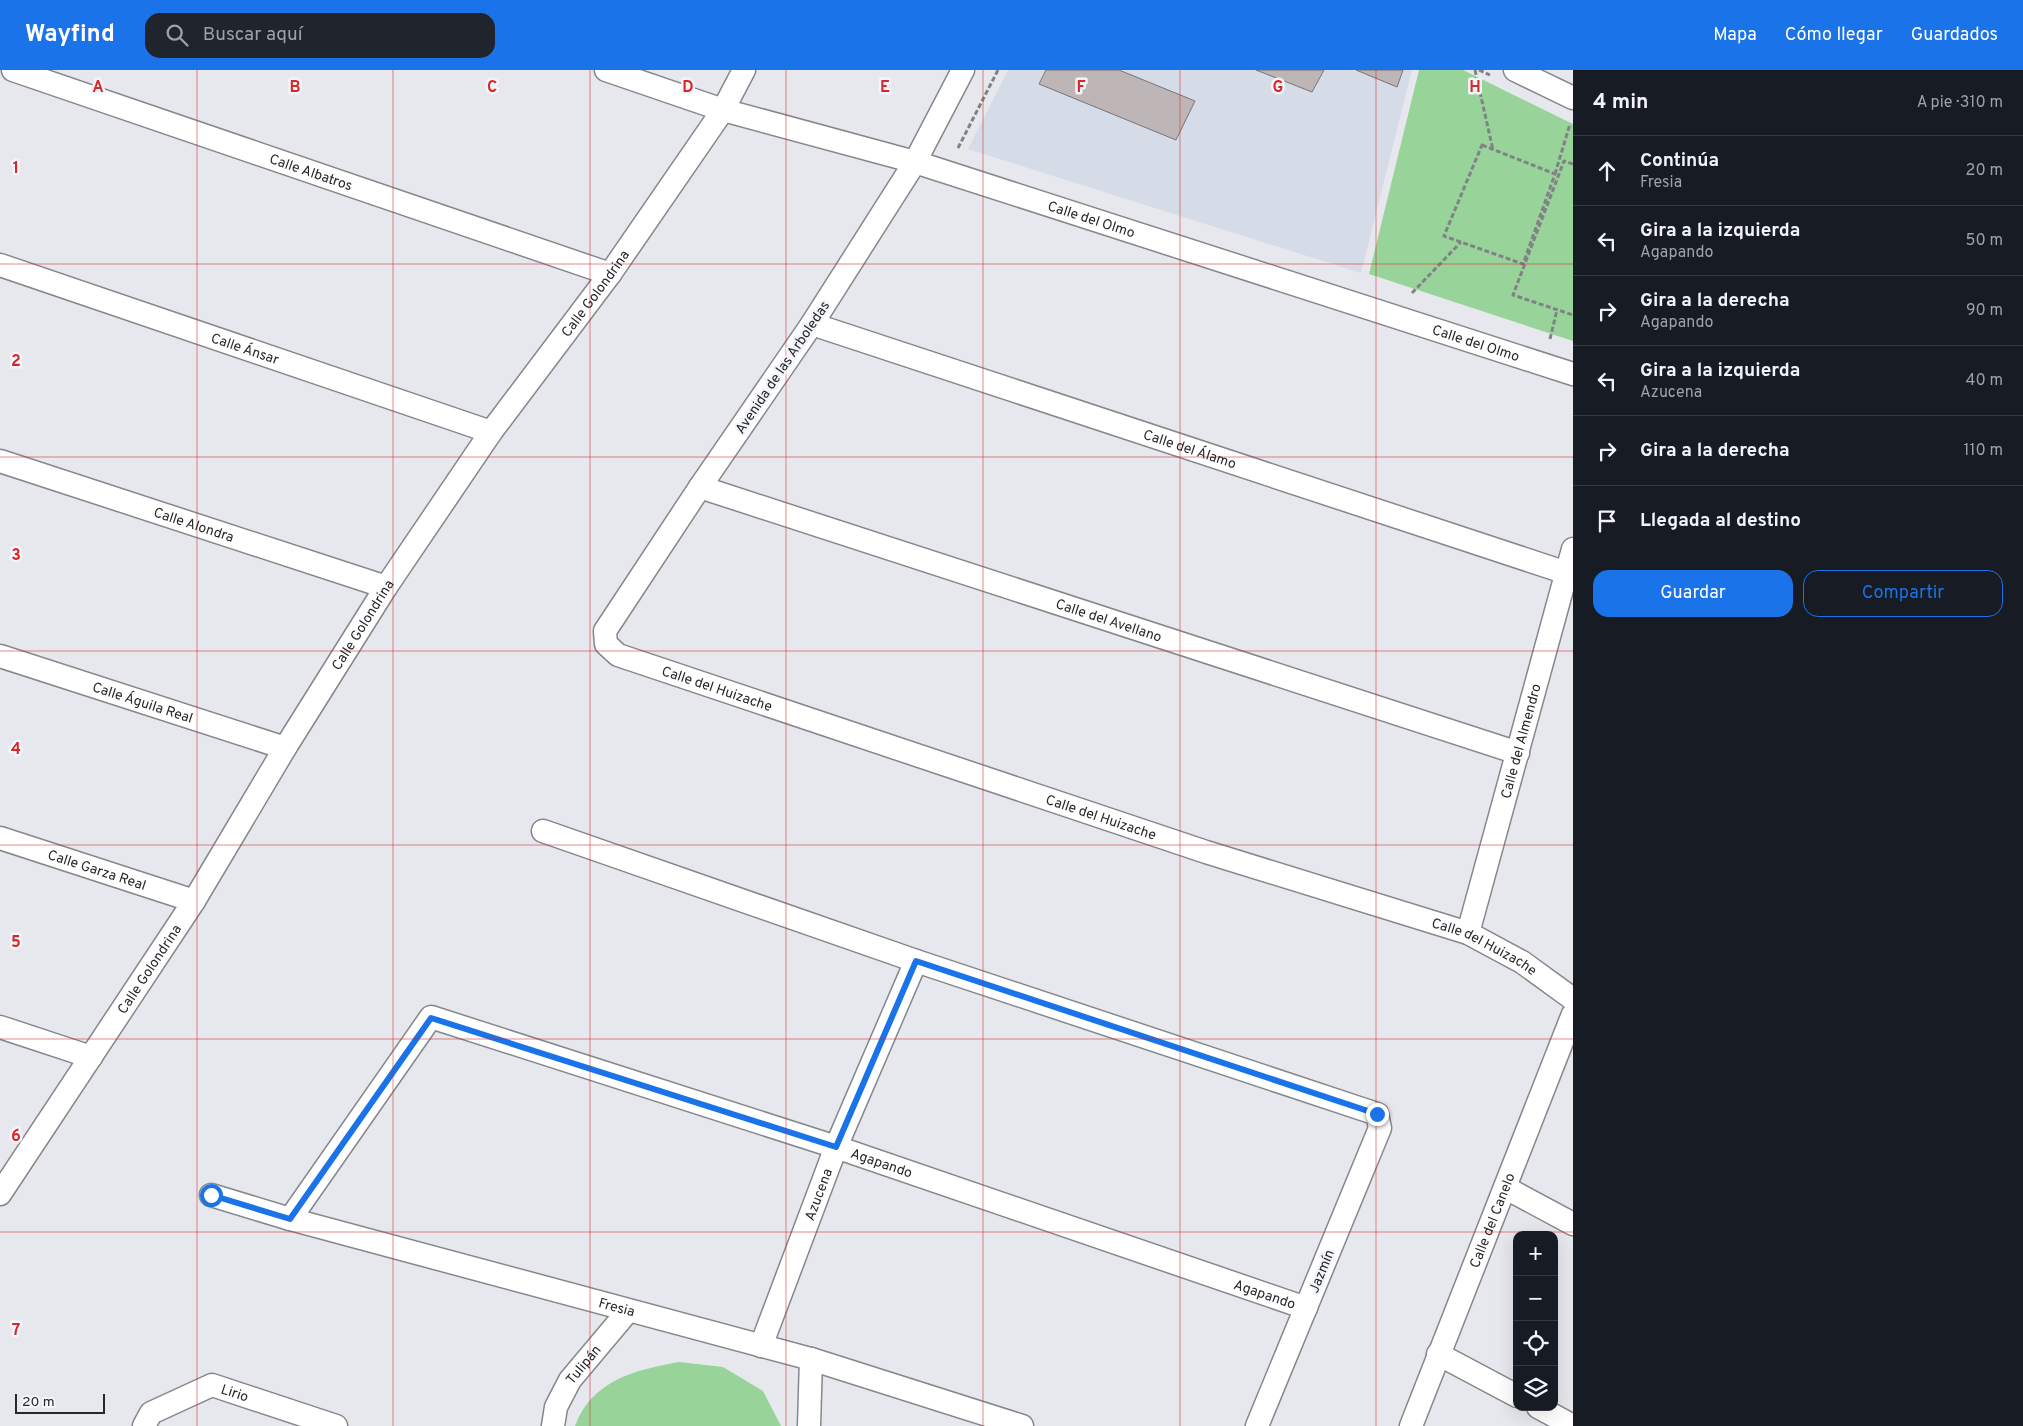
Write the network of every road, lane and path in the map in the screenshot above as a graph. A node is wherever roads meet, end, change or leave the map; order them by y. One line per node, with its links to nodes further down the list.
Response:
1 (13, 70): 16 (street, Calle Albatros)
2 (606, 70): 8 (street, Calle del Olmo)
3 (744, 70): 8 (street, Calle Golondrina)
4 (963, 70): 11 (street, Avenida de las Arboledas)
5 (1475, 70): 10 (path)
6 (1515, 70): 7 (street)
7 (1573, 98)
8 (723, 110): 11 (street, Calle del Olmo); 16 (street, Calle Golondrina)
9 (1572, 116): 13 (path)
10 (1493, 150): 13 (path); 14 (path)
11 (915, 162): 20 (street, Avenida de las Arboledas); 22 (street, Calle del Olmo)
12 (1573, 164): 18 (path)
13 (1555, 174): 14 (path)
14 (1462, 242): 17 (path)
15 (0, 265): 23 (street, Calle Ánsar)
16 (610, 274): 23 (street, Calle Golondrina)
17 (1408, 297)
18 (1557, 310): 19 (path); 21 (path)
19 (1573, 315)
20 (812, 324): 25 (street, Avenida de las Arboledas); 27 (street, Calle del Álamo)
21 (1549, 342)
22 (1573, 374)
23 (491, 432): 28 (street, Calle Golondrina)
24 (0, 462): 28 (street, Calle Alondra)
25 (700, 487): 30 (street, Avenida de las Arboledas); 32 (street, Calle del Avellano)
26 (1573, 549): 27 (street, Calle del Almendro)
27 (1567, 572): 32 (street, Calle del Almendro)
28 (386, 587): 31 (street, Calle Golondrina)
29 (0, 656): 31 (street, Calle Águila Real)
30 (618, 656): 36 (street, Calle del Huizache)
31 (286, 748): 35 (street, Calle Golondrina)
32 (1518, 753): 36 (street, Calle del Almendro)
33 (542, 831): 37 (street)
34 (0, 838): 35 (street, Calle Garza Real)
35 (194, 901): 41 (street, Calle Golondrina)
36 (1468, 933): 38 (street, Calle del Huizache)
37 (916, 961): 42 (street, Azucena); 48 (street, Jazmín)
38 (1573, 999)
39 (1573, 1014): 43 (street, Calle del Canelo)
40 (0, 1027): 41 (street)
41 (91, 1057): 44 (street, Calle Golondrina)
42 (836, 1147): 46 (street, Agapando); 48 (street, Agapando); 50 (street, Azucena)
43 (1506, 1188): 47 (street); 51 (street, Calle del Canelo)
44 (0, 1194)
45 (211, 1195): 46 (street, Fresia)
46 (290, 1219): 49 (street, Fresia)
47 (1573, 1224)
48 (1306, 1308): 60 (street, Jazmín)
49 (628, 1311): 50 (street, Fresia); 57 (street, Tulipán)
50 (761, 1346): 52 (street, Fresia)
51 (1438, 1354): 53 (street); 61 (street, Calle del Canelo)
52 (810, 1359): 58 (street); 59 (street, Fresia)
53 (1513, 1394)
54 (1545, 1411): 62 (street)
55 (144, 1426): 56 (street, Lirio)
56 (336, 1426)
57 (553, 1426)
58 (810, 1426)
59 (1022, 1426)
60 (1257, 1426)
61 (1411, 1426)
62 (1573, 1426)

